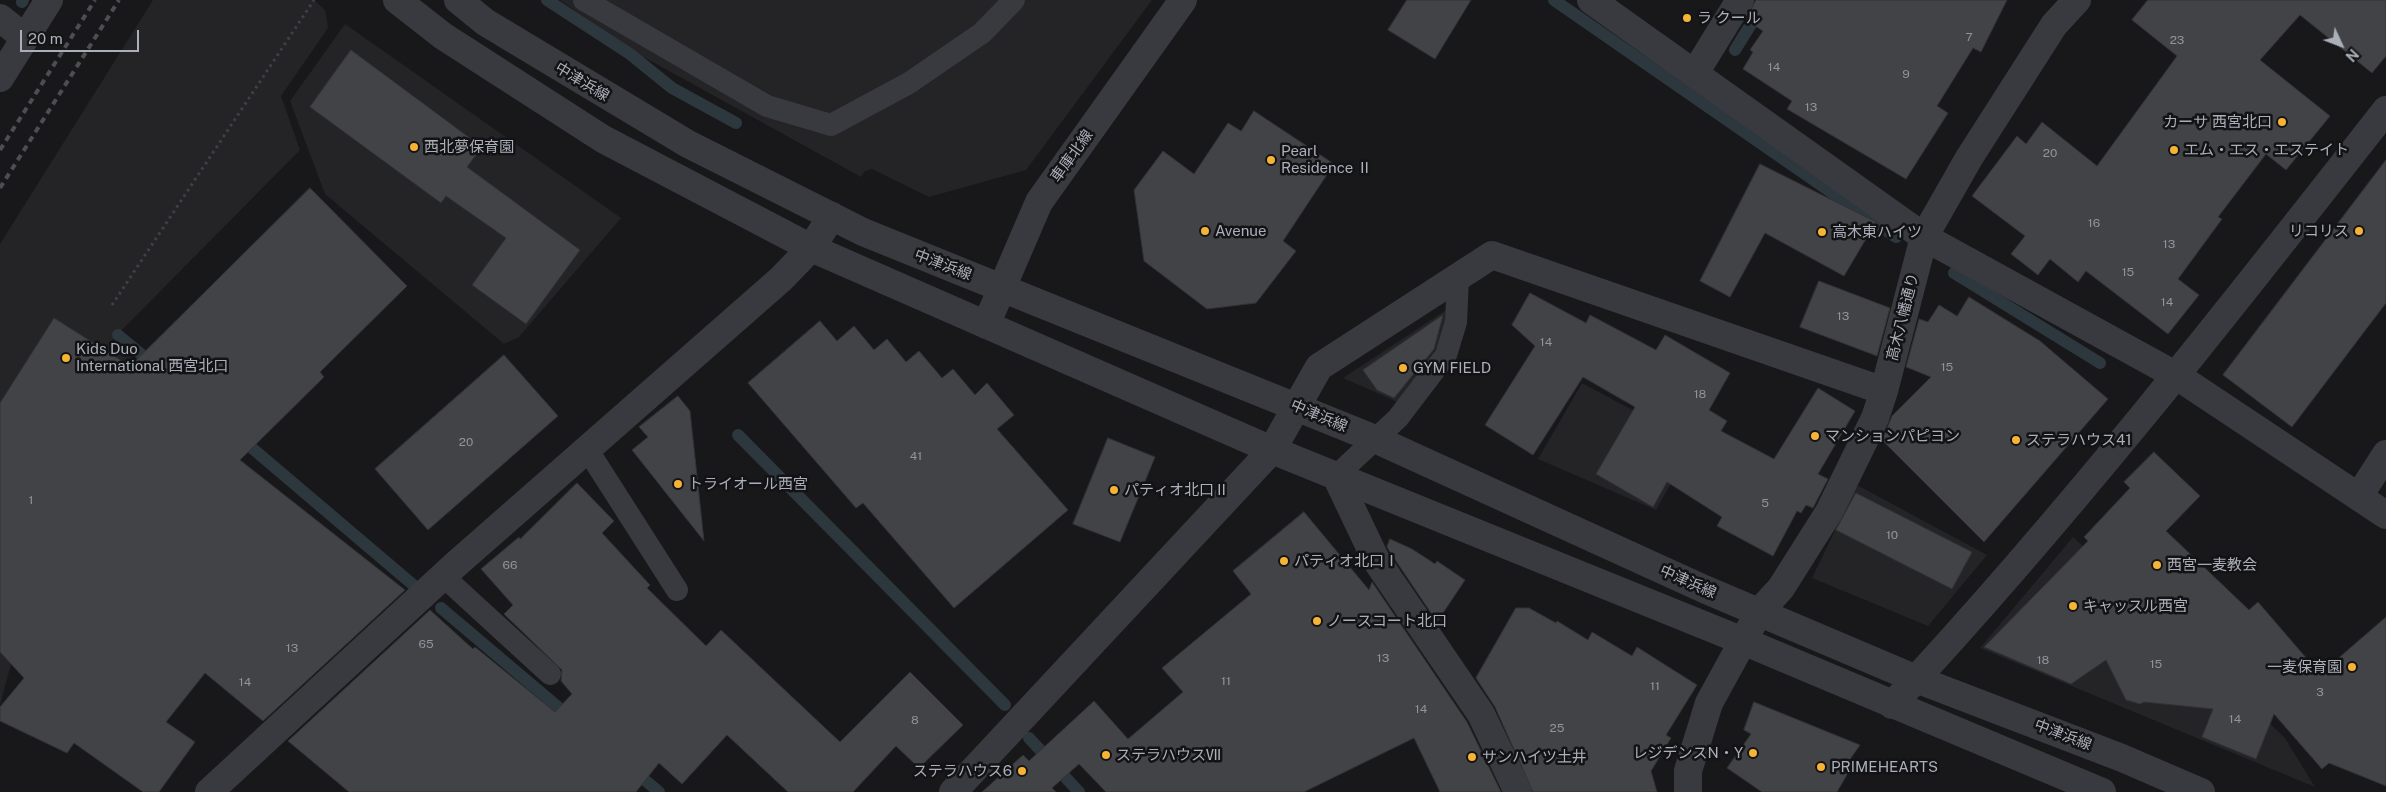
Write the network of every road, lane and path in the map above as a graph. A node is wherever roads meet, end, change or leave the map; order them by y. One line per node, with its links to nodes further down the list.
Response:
1 (48, 0): 12 (street)
2 (314, 0): 21 (path)
3 (397, 0): 18 (street)
4 (458, 0): 16 (street, 中津浜線)
5 (584, 0): 6 (lane)
6 (1014, 0)
7 (1183, 0): 20 (street, 車庫北線)
8 (1591, 0): 13 (street)
9 (1740, 0): 13 (street)
10 (2077, 0): 17 (street, 高木八幡通り)
11 (0, 18): 12 (street)
12 (25, 38): 14 (street)
13 (1694, 73): 17 (street)
14 (0, 78)
15 (2386, 110): 23 (street)
16 (832, 216): 18 (street); 20 (street, 中津浜線)
17 (1924, 237): 23 (street); 24 (street, 高木八幡通り)
18 (811, 248): 22 (street); 27 (street)
19 (1458, 278): 24 (street); 25 (street); 26 (lane)
20 (1001, 288): 22 (street, 車庫北線); 25 (street, 中津浜線)
21 (112, 305)
22 (986, 325): 28 (street)
23 (2177, 376): 31 (street); 38 (street)
24 (1884, 391): 35 (street, 高木八幡通り)
25 (1296, 406): 26 (street, 中津浜線); 28 (street)
26 (1375, 439): 30 (lane); 35 (street, 中津浜線)
27 (587, 449): 33 (street); 34 (lane)
28 (1272, 450): 30 (street); 41 (street)
29 (2386, 454): 31 (street)
30 (1336, 476): 36 (street); 42 (street)
31 (2359, 496): 32 (street)
32 (2386, 515)
33 (443, 576): 37 (lane); 40 (street)
34 (677, 590)
35 (1759, 612): 36 (street, 高木八幡通り); 38 (street, 中津浜線)
36 (1743, 641): 39 (street); 43 (street, 高木八幡通り)
37 (550, 674)
38 (1916, 678): 39 (street); 45 (street, 中津浜線)
39 (1892, 704): 44 (street)
40 (209, 792)
41 (953, 792)
42 (1518, 792)
43 (1688, 792)
44 (2102, 792)
45 (2200, 792)

